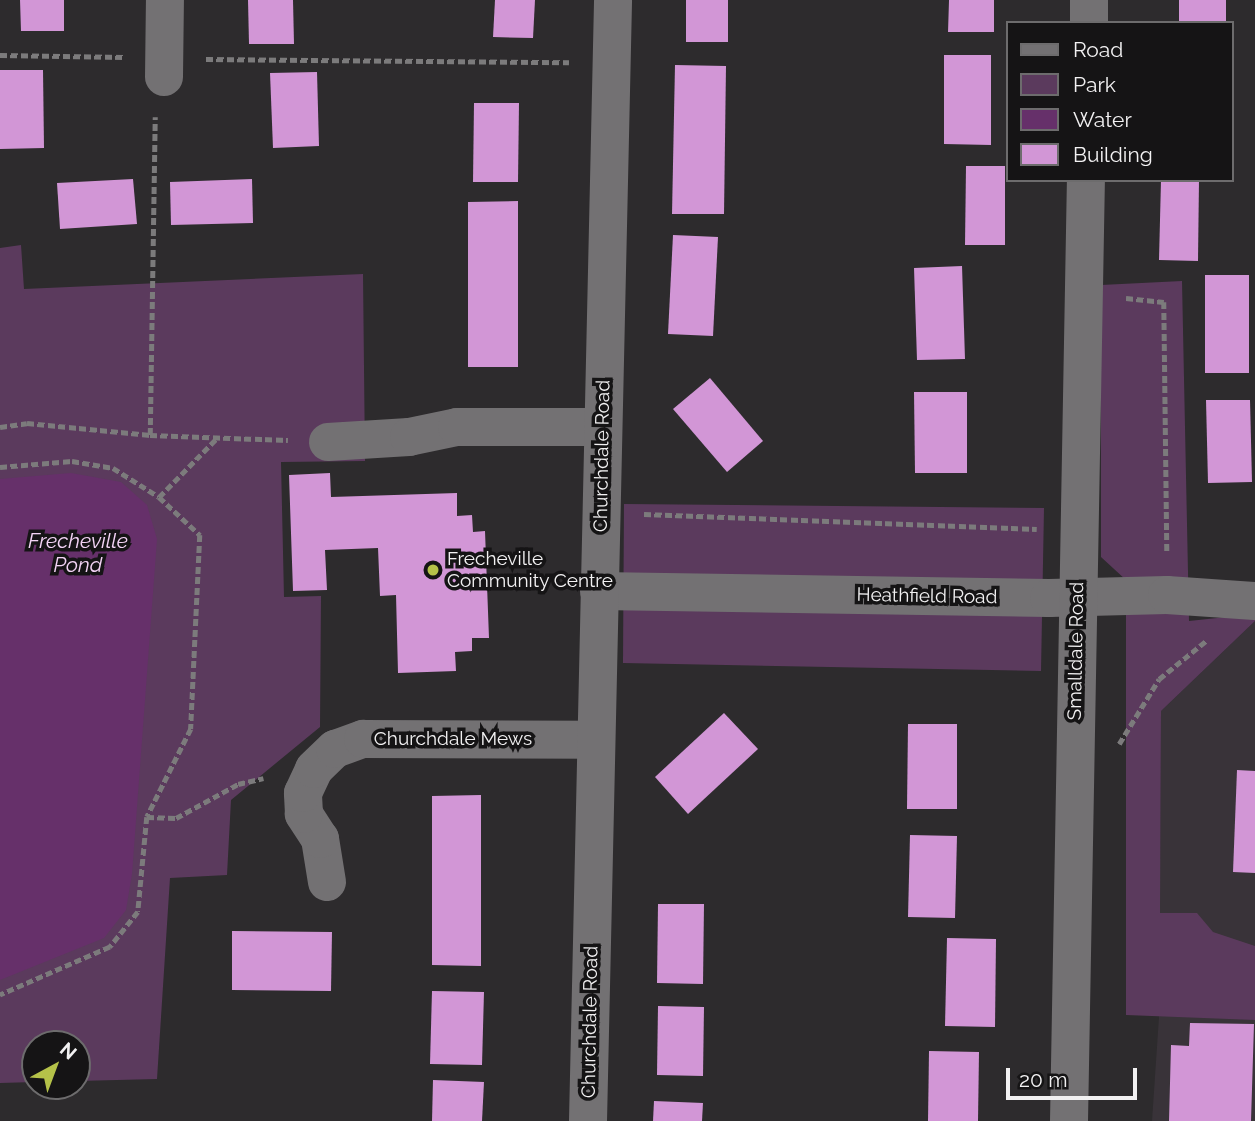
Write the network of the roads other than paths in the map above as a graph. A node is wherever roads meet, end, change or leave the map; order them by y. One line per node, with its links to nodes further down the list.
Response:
1 (165, 0): 5 (street)
2 (613, 0): 7 (street, Churchdale Road)
3 (1089, 0): 4 (street)
4 (1089, 21)
5 (164, 68)
6 (1086, 182): 10 (street, Smalldale Road)
7 (603, 427): 8 (street); 9 (street, Churchdale Road)
8 (328, 442)
9 (600, 591): 10 (street, Heathfield Road); 12 (street, Churchdale Road)
10 (1077, 598): 11 (street, Heathfield Road); 15 (street, Smalldale Road)
11 (1255, 601)
12 (596, 740): 13 (street, Churchdale Mews); 14 (street, Churchdale Road)
13 (327, 881)
14 (588, 1121)
15 (1069, 1121)

